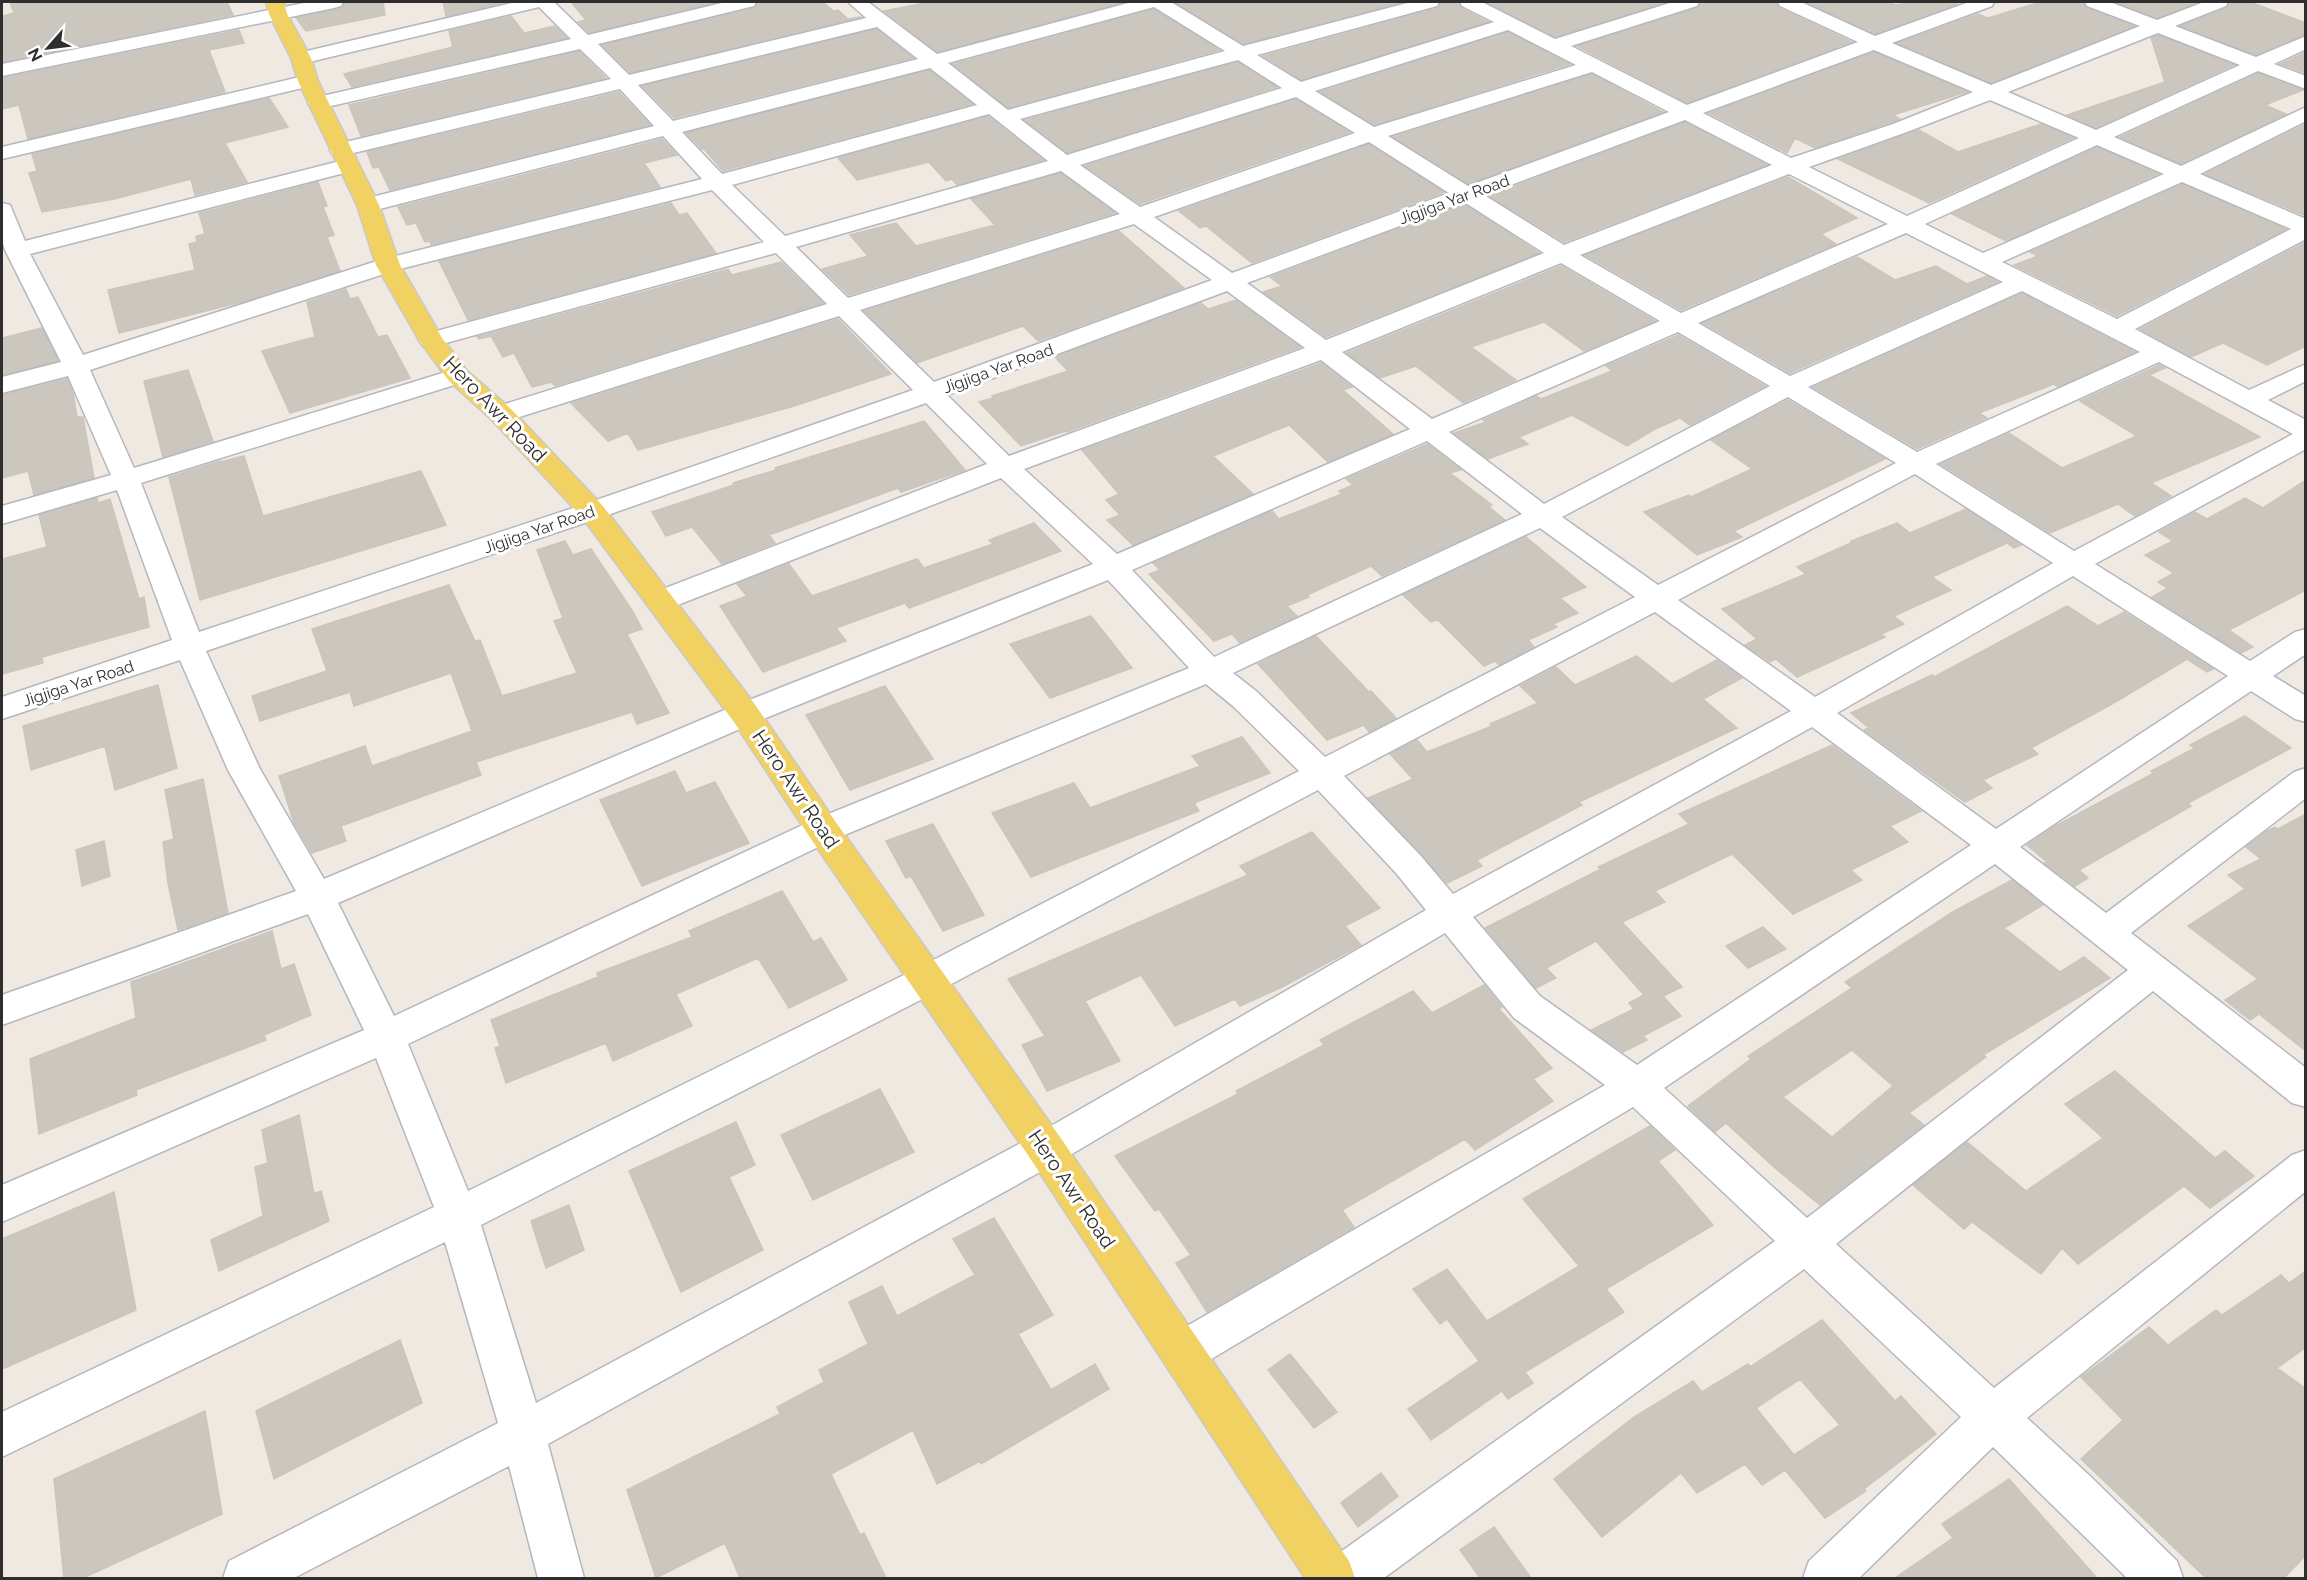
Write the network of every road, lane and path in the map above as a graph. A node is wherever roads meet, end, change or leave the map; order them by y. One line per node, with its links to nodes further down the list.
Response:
1 (334, 2): 16 (street)
2 (538, 2): 25 (street)
3 (544, 2): 20 (street)
4 (747, 2): 20 (street)
5 (891, 2): 15 (street)
6 (1151, 2): 26 (street)
7 (1159, 2): 24 (street)
8 (1430, 2): 24 (street)
9 (1469, 2): 18 (street)
10 (1690, 2): 23 (street)
11 (1787, 2): 22 (street)
12 (1985, 2): 22 (street, Jigjiga Yar Road)
13 (2094, 2): 19 (street)
14 (2219, 2): 19 (street)
15 (861, 5): 17 (street)
16 (277, 8): 25 (main road, Hero Awr Road); 29 (street)
17 (882, 21): 26 (street); 31 (street)
18 (1510, 23): 23 (street); 33 (street)
19 (2157, 26): 27 (street); 34 (street)
20 (584, 42): 31 (street); 35 (street)
21 (2306, 42): 27 (street)
22 (1875, 43): 34 (street); 37 (street, Jigjiga Yar Road)
23 (1555, 45): 28 (street)
24 (1240, 53): 33 (street); 36 (street)
25 (301, 57): 30 (main road, Hero Awr Road)
26 (935, 62): 36 (street); 39 (street)
27 (2255, 64): 32 (street); 41 (street)
28 (1592, 66): 37 (street); 40 (street)
29 (2, 70)
30 (308, 81): 35 (main road, Hero Awr Road); 42 (street)
31 (625, 82): 39 (street); 43 (street)
32 (2306, 83)
33 (1299, 90): 40 (street); 44 (street)
34 (1989, 91): 41 (street); 45 (street)
35 (318, 103): 43 (main road, Hero Awr Road)
36 (998, 112): 44 (street); 47 (street)
37 (1687, 113): 45 (street); 48 (street, Jigjiga Yar Road)
38 (2306, 113): 46 (street)
39 (669, 129): 47 (street); 49 (street)
40 (1370, 135): 48 (street); 51 (street)
41 (2098, 138): 46 (street); 52 (street)
42 (2, 153)
43 (345, 157): 49 (main road, Hero Awr Road); 55 (street)
44 (1064, 163): 51 (street); 54 (street)
45 (1790, 166): 52 (street); 56 (street)
46 (2182, 174): 53 (street); 57 (street)
47 (717, 182): 54 (street); 58 (street)
48 (1467, 194): 56 (street); 59 (street, Jigjiga Yar Road)
49 (368, 205): 58 (main road, Hero Awr Road)
50 (2, 210): 55 (street)
51 (1136, 216): 59 (street); 61 (street)
52 (1907, 224): 57 (street); 62 (street)
53 (2306, 228): 63 (street)
54 (782, 244): 61 (street); 64 (street)
55 (12, 255): 67 (street)
56 (1562, 255): 62 (street); 65 (street)
57 (1983, 262): 60 (street)
58 (388, 265): 64 (main road, Hero Awr Road); 67 (street)
59 (1228, 282): 65 (street); 72 (street, Jigjiga Yar Road)
60 (2022, 282): 63 (street); 71 (street)
61 (846, 308): 72 (street); 74 (street)
62 (1678, 322): 71 (street); 75 (street)
63 (2117, 329): 66 (street)
64 (431, 340): 69 (main road, Hero Awr Road)
65 (1324, 350): 75 (street); 79 (street)
66 (2160, 352): 73 (street); 78 (street)
67 (76, 366): 70 (street); 80 (street)
68 (2306, 371): 73 (street)
69 (458, 376): 74 (main road, Hero Awr Road); 80 (street)
70 (2, 385)
71 (1789, 386): 78 (street); 83 (street)
72 (932, 392): 79 (street); 81 (street, Jigjiga Yar Road)
73 (2248, 400): 76 (street)
74 (501, 414): 81 (main road, Hero Awr Road)
75 (1429, 429): 83 (street); 85 (street)
76 (2306, 431)
77 (2306, 438): 84 (street)
78 (1916, 463): 84 (street); 86 (street)
79 (1005, 467): 85 (street); 87 (street)
80 (126, 479): 82 (street); 89 (street)
81 (591, 512): 87 (main road, Hero Awr Road); 89 (street, Jigjiga Yar Road)
82 (2, 515)
83 (1542, 516): 86 (street); 90 (street)
84 (2074, 563): 91 (street); 94 (street)
85 (1113, 567): 90 (street); 95 (street)
86 (1655, 599): 94 (street); 96 (street)
87 (660, 601): 95 (main road, Hero Awr Road)
88 (2306, 639): 91 (street)
89 (189, 646): 92 (street, Jigjiga Yar Road); 100 (street)
90 (1210, 670): 96 (street); 98 (street)
91 (2251, 676): 93 (street); 99 (street)
92 (2, 708)
93 (2306, 711)
94 (1814, 712): 99 (street); 101 (street)
95 (745, 714): 98 (main road, Hero Awr Road); 100 (street)
96 (1323, 775): 101 (street); 104 (street)
97 (2306, 780): 102 (street)
98 (823, 830): 104 (main road, Hero Awr Road); 106 (street)
99 (1996, 847): 102 (street); 107 (street)
100 (317, 897): 105 (street); 106 (street)
101 (1449, 913): 107 (street); 109 (street)
102 (2105, 933): 103 (street)
103 (2153, 971): 108 (street); 113 (street)
104 (927, 980): 109 (main road, Hero Awr Road); 112 (street)
105 (2, 1010)
106 (386, 1036): 111 (street); 112 (street)
107 (1636, 1086): 113 (street); 114 (street)
108 (2306, 1091)
109 (1046, 1149): 114 (main road, Hero Awr Road); 116 (street)
110 (2306, 1167): 115 (street)
111 (2, 1204)
112 (458, 1216): 116 (street); 117 (street)
113 (1806, 1243): 115 (street); 121 (street)
114 (1182, 1352): 120 (main road, Hero Awr Road)
115 (1993, 1417): 122 (street); 123 (street)
116 (523, 1434): 118 (street); 119 (street)
117 (2, 1435)
118 (246, 1578)
119 (561, 1578)
120 (1332, 1578)
121 (1345, 1578)
122 (1826, 1578)
123 (2160, 1578)

